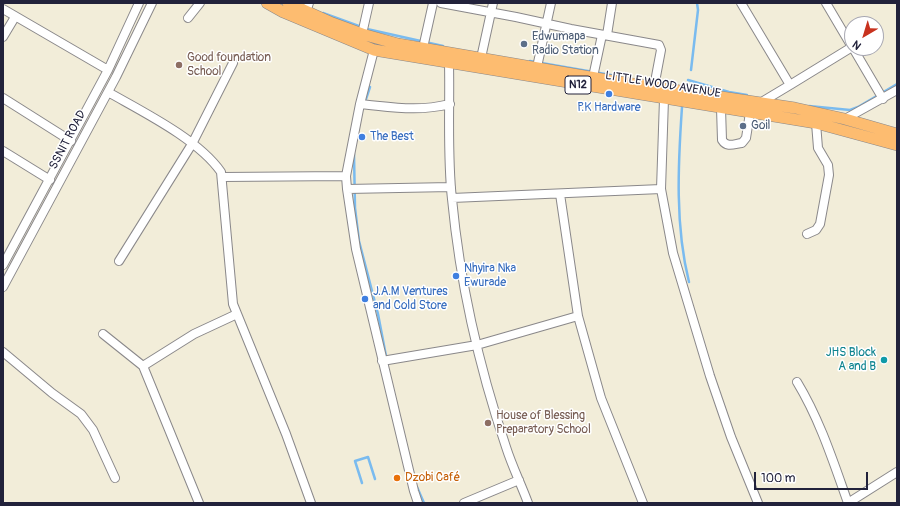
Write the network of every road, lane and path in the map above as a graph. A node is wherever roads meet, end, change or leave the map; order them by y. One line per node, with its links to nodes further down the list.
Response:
1 (139, 3): 32 (street, SSNIT ROAD)
2 (152, 3): 37 (street, SSNIT ROAD)
3 (200, 3): 18 (street)
4 (266, 3): 25 (highway, LITTLE WOOD AVENUE / N12)
5 (288, 3): 14 (highway, LITTLE WOOD AVENUE / N12)
6 (370, 3): 21 (street)
7 (433, 3): 24 (street)
8 (441, 3): 16 (street)
9 (493, 3): 16 (street)
10 (551, 3): 19 (street)
11 (612, 3): 22 (street)
12 (741, 3): 34 (street)
13 (826, 3): 20 (street)
14 (308, 7): 21 (highway, LITTLE WOOD AVENUE / N12)
15 (3, 9): 17 (street)
16 (491, 12): 19 (street); 28 (street)
17 (15, 18): 23 (street); 32 (street)
18 (188, 18)
19 (547, 24): 22 (street); 31 (street)
20 (844, 33)
21 (362, 34): 24 (highway, LITTLE WOOD AVENUE / N12)
22 (605, 35): 33 (street); 35 (street)
23 (3, 37)
24 (423, 48): 28 (highway, LITTLE WOOD AVENUE / N12)
25 (374, 50): 30 (highway, LITTLE WOOD AVENUE / N12); 42 (street)
26 (844, 52): 34 (street)
27 (857, 56): 40 (street)
28 (481, 58): 31 (highway, LITTLE WOOD AVENUE / N12)
29 (233, 63): 50 (street)
30 (449, 63): 39 (highway, LITTLE WOOD AVENUE / N12); 43 (street)
31 (537, 67): 33 (highway, LITTLE WOOD AVENUE / N12)
32 (108, 70): 49 (street, SSNIT ROAD)
33 (593, 77): 35 (highway, LITTLE WOOD AVENUE / N12)
34 (790, 85): 41 (street)
35 (654, 86): 41 (highway, LITTLE WOOD AVENUE / N12)
36 (897, 90): 40 (street)
37 (108, 92): 50 (street); 64 (street, SSNIT ROAD)
38 (3, 98): 49 (street)
39 (664, 99): 44 (highway, LITTLE WOOD AVENUE / N12); 58 (street)
40 (883, 99): 46 (street)
41 (760, 103): 46 (highway, LITTLE WOOD AVENUE / N12)
42 (360, 104): 43 (street); 54 (street)
43 (450, 104): 56 (street)
44 (721, 108): 45 (highway, LITTLE WOOD AVENUE / N12); 45 (street)
45 (750, 113): 47 (highway, LITTLE WOOD AVENUE / N12)
46 (844, 119): 48 (highway, LITTLE WOOD AVENUE / N12)
47 (816, 123): 51 (highway, LITTLE WOOD AVENUE / N12); 61 (street)
48 (897, 134)
49 (71, 141): 55 (street, SSNIT ROAD)
50 (192, 144): 53 (street); 62 (street)
51 (897, 145)
52 (3, 151): 55 (street)
53 (223, 176): 54 (street); 65 (street)
54 (346, 176): 57 (street)
55 (50, 180): 63 (street, SSNIT ROAD)
56 (451, 187): 57 (street); 60 (street)
57 (347, 189): 70 (street)
58 (661, 189): 59 (street); 82 (street)
59 (560, 194): 60 (street); 66 (street)
60 (452, 198): 68 (street)
61 (807, 234)
62 (119, 261)
63 (3, 265)
64 (3, 287)
65 (237, 314): 71 (street); 77 (street)
66 (578, 316): 68 (street); 81 (street)
67 (103, 334): 71 (street)
68 (477, 345): 70 (street); 75 (street)
69 (3, 352): 74 (street)
70 (382, 361): 78 (street)
71 (143, 366): 76 (street)
72 (798, 382): 73 (street)
73 (897, 472)
74 (115, 478)
75 (519, 480): 79 (street); 80 (street)
76 (199, 503)
77 (311, 503)
78 (418, 503)
79 (464, 503)
80 (528, 503)
81 (643, 503)
82 (758, 503)

